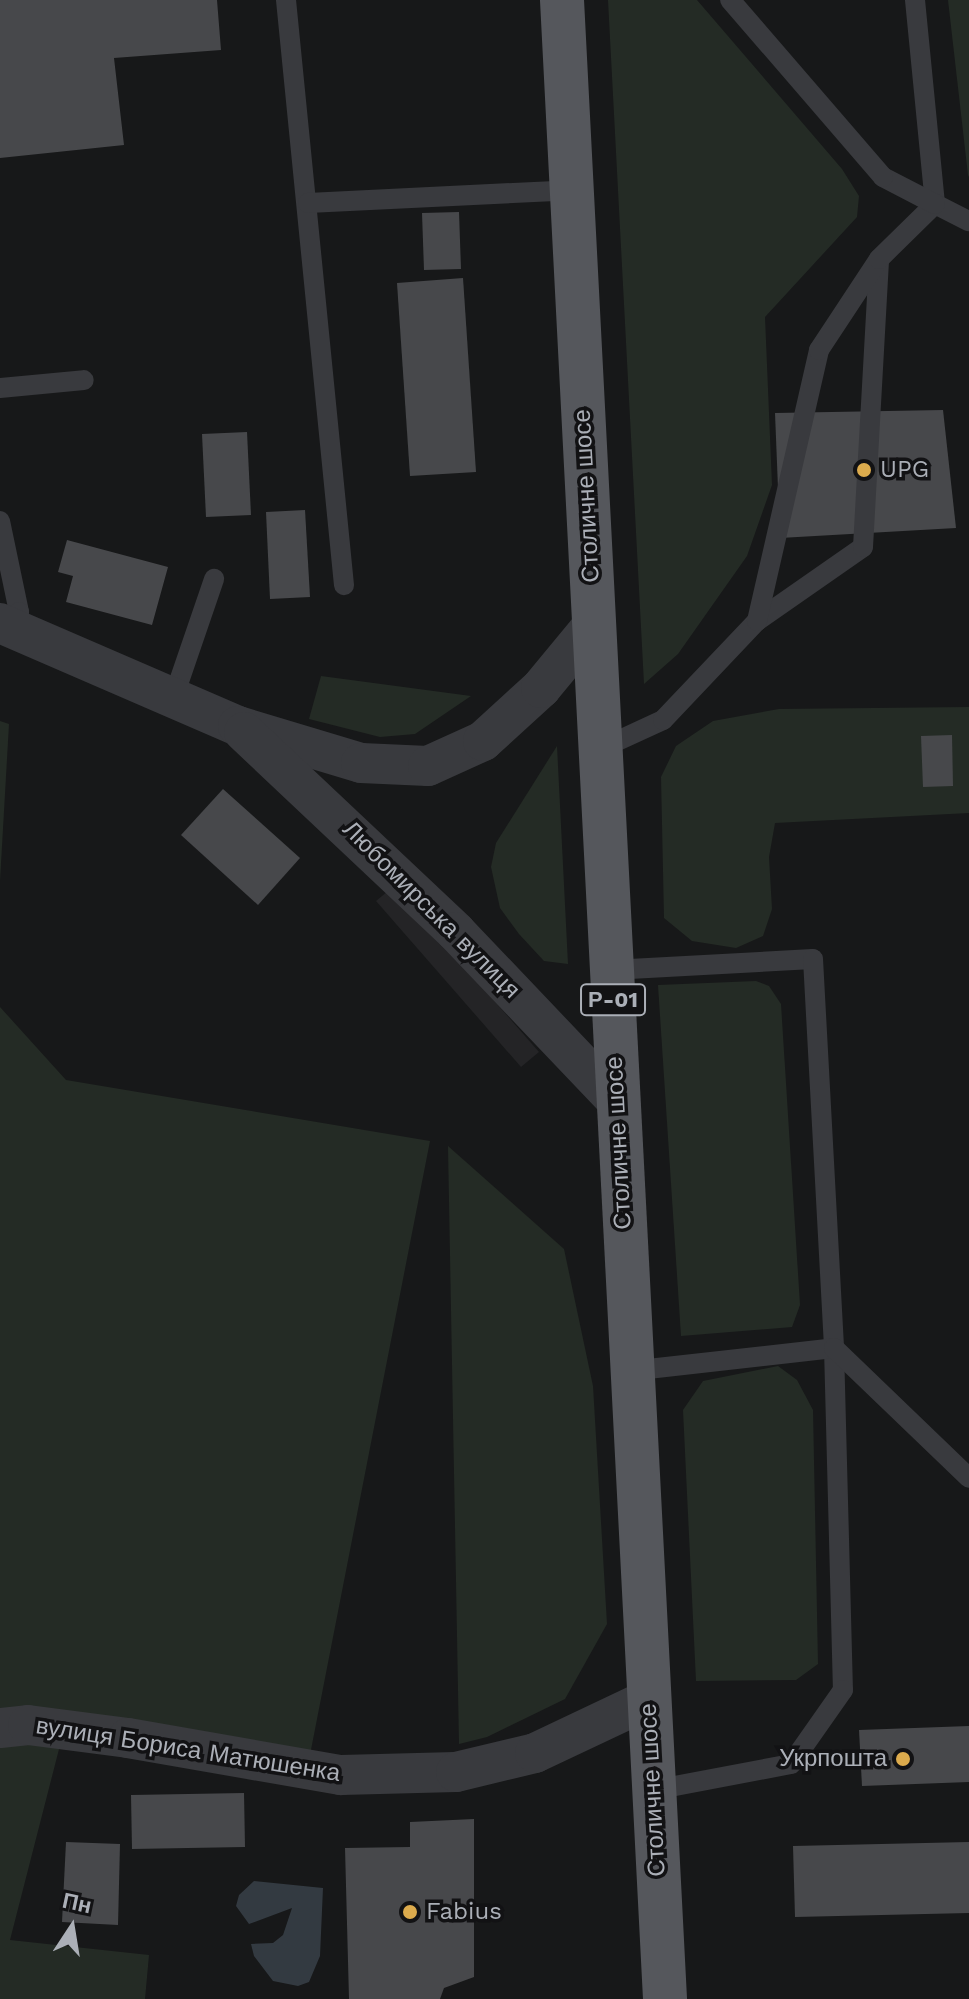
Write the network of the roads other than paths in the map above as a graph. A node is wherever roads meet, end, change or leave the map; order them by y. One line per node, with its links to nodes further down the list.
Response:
1 (286, 0): 6 (lane)
2 (562, 0): 5 (main road, Столичне шосе / Р-01)
3 (730, 0): 7 (lane)
4 (915, 0): 7 (lane)
5 (571, 190): 6 (lane); 16 (main road, Столичне шосе / Р-01)
6 (308, 203): 14 (lane)
7 (935, 204): 8 (lane); 9 (lane)
8 (969, 221)
9 (879, 259): 15 (lane); 15 (lane)
10 (84, 380): 11 (lane)
11 (0, 388)
12 (0, 521): 17 (lane)
13 (214, 579): 18 (lane)
14 (344, 585)
15 (757, 621): 20 (lane)
16 (594, 624): 19 (street, Любомирська вулиця); 20 (main road, Столичне шосе / Р-01)
17 (7, 626): 18 (street, Любомирська вулиця)
18 (174, 696): 19 (street, Любомирська вулиця)
19 (238, 726): 22 (street, Любомирська вулиця)
20 (600, 749): 21 (main road, Столичне шосе / Р-01)
21 (611, 970): 22 (main road, Столичне шосе / Р-01); 23 (lane)
22 (617, 1101): 24 (main road, Столичне шосе / Р-01)
23 (834, 1348): 24 (lane); 25 (lane); 28 (lane)
24 (630, 1371): 26 (main road, Столичне шосе / Р-01)
25 (969, 1478)
26 (649, 1699): 27 (street, вулиця Бориса Матюшенка); 28 (main road, Столичне шосе / Р-01)
27 (0, 1728)
28 (654, 1790): 29 (main road, Столичне шосе / Р-01)
29 (665, 1999)

